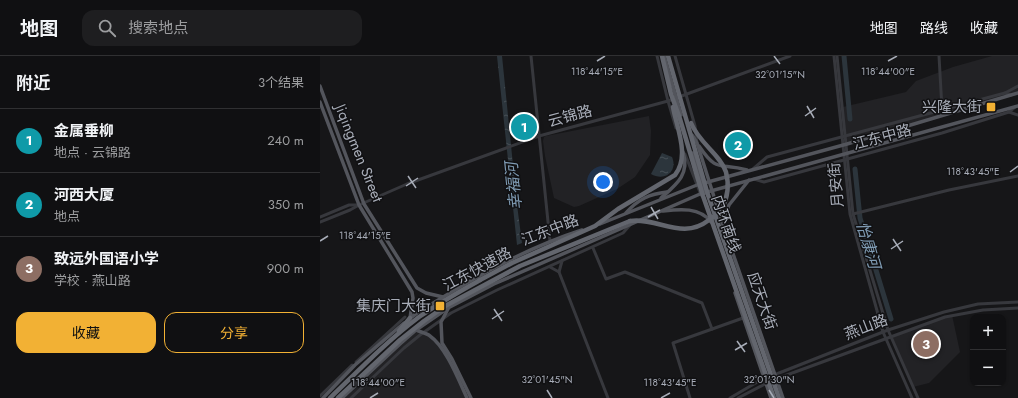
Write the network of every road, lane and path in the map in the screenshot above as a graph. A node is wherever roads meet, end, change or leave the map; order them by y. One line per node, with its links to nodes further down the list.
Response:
1 (531, 56): 23 (street)
2 (658, 56): 17 (street)
3 (664, 56): 13 (highway, 内环南线, bridge); 16 (highway, 内环南线, bridge)
4 (675, 56): 14 (street, 应天大街)
5 (790, 56): 14 (street, 云锦路)
6 (834, 56): 24 (street)
7 (837, 56): 24 (street)
8 (939, 56): 20 (street)
9 (320, 86): 43 (main road, Jiqingmen Street)
10 (1018, 86): 11 (street, 江东中路)
11 (1005, 93): 15 (street); 20 (street, 江东中路)
12 (1018, 93): 15 (main road, 江东中路)
13 (671, 94): 71 (highway, 江东快速路, bridge); 90 (highway, 内环南线, bridge)
14 (686, 94): 16 (street, 云锦路); 26 (street, 应天大街)
15 (1011, 95): 27 (main road, 江东中路)
16 (678, 99): 17 (street, 云锦路); 26 (main road, 应天大街); 35 (main road, 应天大街); 51 (highway, bridge); 91 (highway, 内环南线, bridge)
17 (668, 101): 23 (street, 云锦路); 25 (street)
18 (320, 102): 44 (main road, Jiqingmen Street)
19 (1017, 106): 21 (street, 江东中路); 28 (main road, 江东中路)
20 (942, 109): 24 (street, 江东中路)
21 (1009, 112): 22 (street); 29 (street, 江东中路)
22 (1018, 115)
23 (539, 136): 43 (street, 云锦路); 53 (street)
24 (844, 137): 27 (street, 月安街); 30 (street, 江东中路)
25 (680, 141): 36 (street); 38 (main road)
26 (697, 143): 31 (main road); 34 (main road, 应天大街)
27 (845, 144): 28 (street, 月安街); 30 (main road, 江东中路)
28 (846, 153): 29 (street, 月安街); 33 (main road, 江东中路)
29 (846, 159): 33 (street, 江东中路); 47 (street); 68 (street, 月安街)
30 (753, 169): 31 (main road, 江东中路)
31 (748, 170): 34 (main road, 江东中路)
32 (1018, 176): 47 (street)
33 (751, 179): 37 (main road, 江东中路); 50 (main road)
34 (708, 181): 35 (main road, 江东中路); 37 (main road, 应天大街)
35 (702, 183): 36 (main road, 江东中路); 39 (main road, 应天大街)
36 (697, 185): 40 (street); 42 (main road, 江东中路)
37 (711, 190): 39 (main road, 江东中路); 50 (main road, 应天大街)
38 (668, 192): 42 (main road); 46 (main road)
39 (705, 192): 40 (main road, 江东中路); 41 (main road, 应天大街)
40 (700, 194): 41 (street); 45 (main road, 江东中路)
41 (705, 198): 52 (main road, 应天大街)
42 (658, 200): 46 (main road, 江东中路)
43 (364, 204): 44 (street, 云锦路); 58 (main road, Jiqingmen Street)
44 (359, 205): 48 (street, 云锦路); 49 (street, 云锦路); 62 (main road, Jiqingmen Street)
45 (660, 211): 51 (main road, 江东中路); 52 (main road)
46 (625, 214): 53 (main road, 江东中路)
47 (854, 214): 67 (street)
48 (320, 217)
49 (320, 222)
50 (722, 222): 75 (main road, 应天大街)
51 (630, 223): 54 (street, 江东中路); 60 (main road, 江东中路); 73 (highway, 江东快速路)
52 (712, 223): 63 (main road, 应天大街)
53 (550, 241): 58 (main road, 江东中路)
54 (593, 248): 55 (street, 江东中路); 65 (street)
55 (562, 261): 56 (street, 江东中路); 57 (street)
56 (550, 266): 57 (street); 64 (street, 江东中路)
57 (559, 272): 85 (street)
58 (443, 297): 62 (main road, 江东中路)
59 (1018, 302): 67 (street, 燕山路)
60 (448, 308): 64 (main road); 66 (main road, 江东中路)
61 (1018, 308): 70 (street, 燕山路)
62 (408, 318): 71 (highway); 77 (street, 江东中路); 78 (main road, 江东中路)
63 (743, 318): 65 (street); 76 (main road, 应天大街)
64 (443, 319): 69 (street, 江东中路); 74 (main road)
65 (712, 329): 86 (street)
66 (416, 330): 69 (main road); 73 (highway); 81 (main road, 江东中路)
67 (888, 330): 68 (street, 燕山路); 70 (street)
68 (883, 332): 72 (street, 月安街); 75 (street, 燕山路)
69 (423, 333): 74 (main road); 82 (street, 江东中路)
70 (890, 336): 72 (street, 燕山路); 94 (street)
71 (394, 338): 79 (highway, 江东快速路)
72 (886, 338): 75 (street, 燕山路); 93 (street, 月安街)
73 (397, 343): 80 (highway, 江东快速路)
74 (441, 344): 83 (main road); 84 (main road)
75 (775, 377): 76 (street, 燕山路); 92 (main road, 应天大街)
76 (765, 381): 87 (street, 燕山路); 88 (street, 燕山路); 89 (main road, 应天大街)
77 (320, 396)
78 (323, 398)
79 (330, 398)
80 (338, 398)
81 (342, 398)
82 (351, 398)
83 (467, 398)
84 (471, 398)
85 (608, 398)
86 (690, 398)
87 (730, 398)
88 (738, 398)
89 (771, 398)
90 (774, 398)
91 (779, 398)
92 (783, 398)
93 (912, 398)
94 (918, 398)

